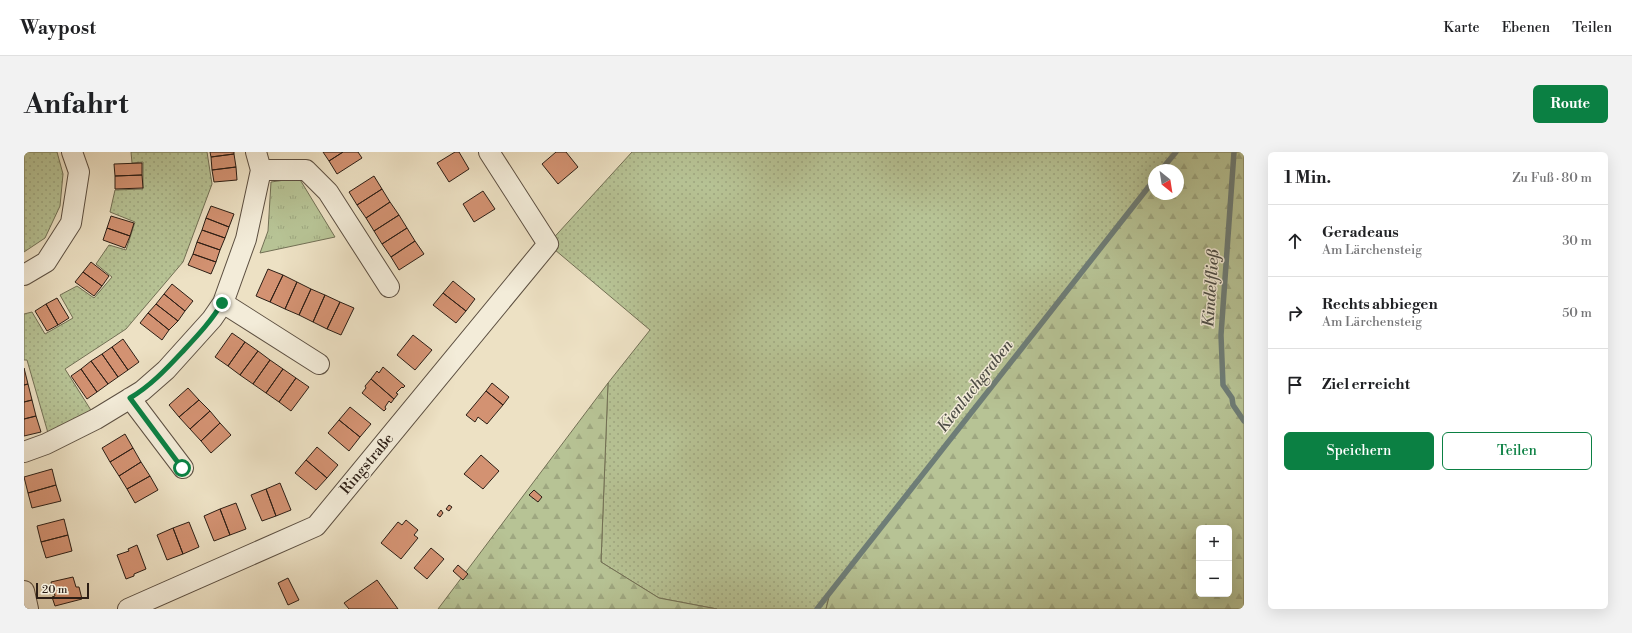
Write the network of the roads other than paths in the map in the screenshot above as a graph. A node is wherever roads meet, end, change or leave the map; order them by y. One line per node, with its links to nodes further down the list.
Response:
1 (72, 152): 4 (street)
2 (489, 152): 13 (street, Ringstraße)
3 (258, 161): 5 (street); 6 (street)
4 (24, 274)
5 (390, 287)
6 (222, 303): 7 (street); 8 (street)
7 (319, 364)
8 (130, 398): 9 (street); 10 (street)
9 (24, 452)
10 (182, 468)
11 (24, 592): 12 (street)
12 (28, 609)
13 (128, 609)

